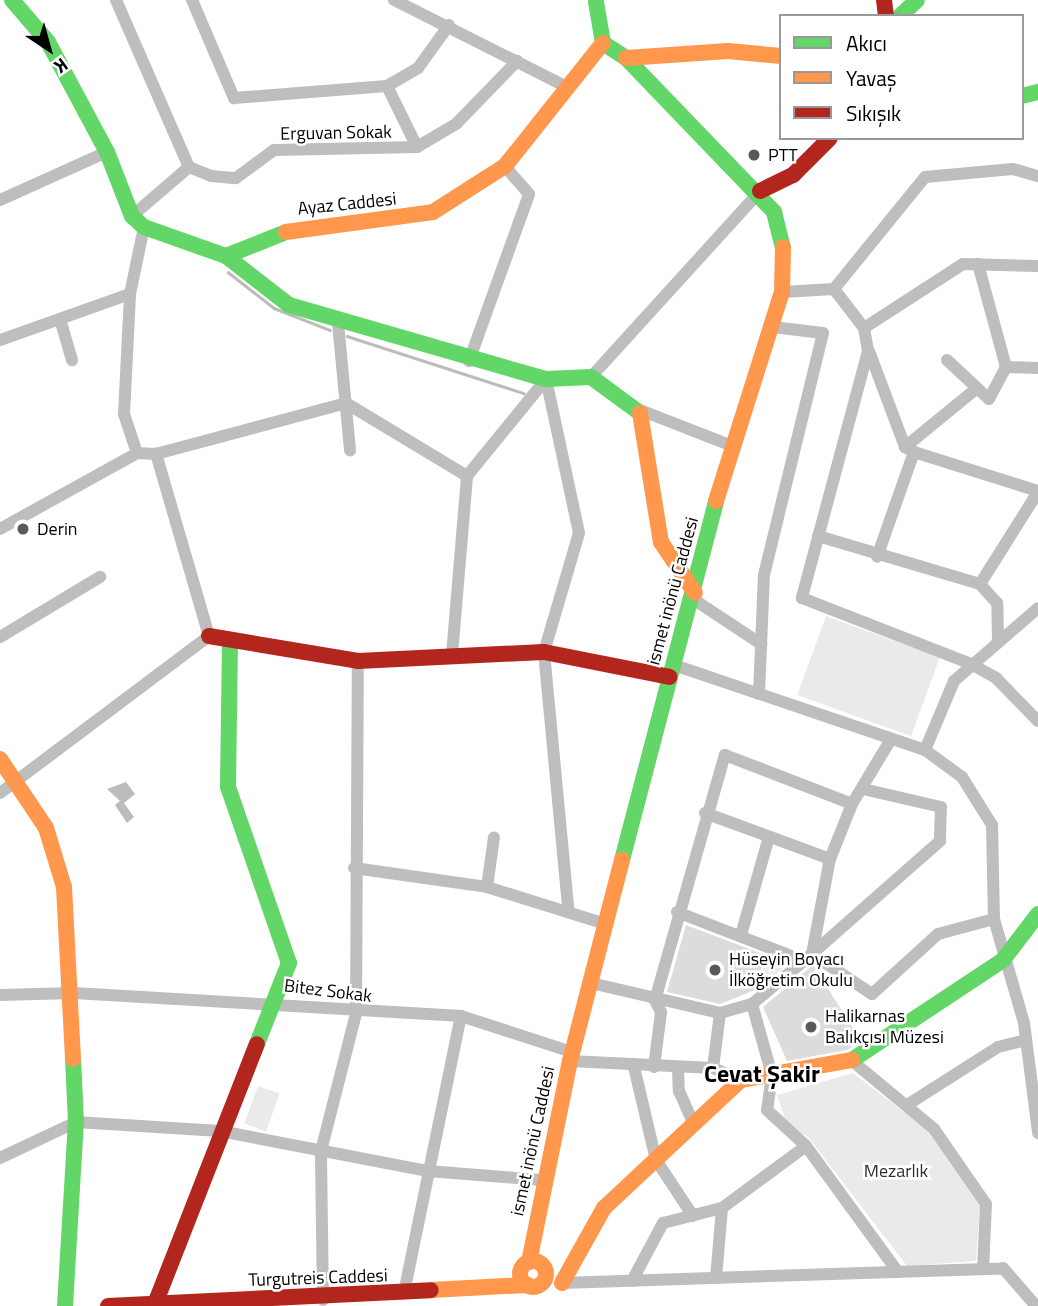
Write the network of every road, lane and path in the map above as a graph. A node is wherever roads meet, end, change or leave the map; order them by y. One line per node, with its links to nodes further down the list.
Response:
1 (12, 0): 17 (street)
2 (116, 0): 19 (street)
3 (192, 0): 13 (street)
4 (394, 0): 8 (street)
5 (917, 0): 7 (street)
6 (595, 1): 9 (street)
7 (902, 14)
8 (449, 26): 12 (street); 13 (street)
9 (603, 43): 11 (street, ismet inönü Caddesi); 14 (street, Ayaz Caddesi)
10 (779, 56): 11 (street)
11 (626, 58): 21 (street, ismet inönü Caddesi)
12 (517, 61): 14 (street); 16 (street, Erguvan Sokak)
13 (387, 86): 16 (street)
14 (565, 86): 18 (street, Ayaz Caddesi)
15 (828, 140): 21 (street)
16 (417, 147): 19 (street, Erguvan Sokak)
17 (107, 152): 22 (street); 23 (street)
18 (505, 166): 24 (street, Ayaz Caddesi); 38 (street)
19 (189, 167): 23 (street)
20 (1038, 176): 27 (street)
21 (760, 191): 28 (street, ismet inönü Caddesi); 41 (street)
22 (0, 200)
23 (138, 221): 24 (street); 29 (street)
24 (226, 256): 31 (street)
25 (978, 264): 26 (street); 33 (street); 39 (street)
26 (1038, 266)
27 (834, 289): 28 (street); 33 (street)
28 (782, 292): 32 (street, ismet inönü Caddesi)
29 (130, 294): 30 (street); 49 (street)
30 (60, 319): 34 (street); 36 (street)
31 (338, 323): 38 (street); 44 (street)
32 (772, 327): 46 (street, ismet inönü Caddesi); 64 (street)
33 (864, 328): 35 (street)
34 (0, 340)
35 (869, 351): 48 (street); 54 (street)
36 (72, 360)
37 (947, 360): 43 (street)
38 (469, 361): 42 (street)
39 (1006, 367): 40 (street); 43 (street)
40 (1038, 368)
41 (591, 377): 42 (street); 45 (street)
42 (546, 379): 51 (street); 65 (street)
43 (977, 388): 48 (street)
44 (346, 403): 47 (street); 50 (street); 51 (street)
45 (640, 410): 46 (street); 58 (street)
46 (730, 445): 58 (street, ismet inönü Caddesi)
47 (350, 450)
48 (909, 450): 52 (street); 55 (street)
49 (137, 453): 50 (street); 53 (street)
50 (156, 454): 60 (street)
51 (467, 477): 66 (street)
52 (1038, 492): 57 (street)
53 (0, 529)
54 (818, 536): 55 (street); 68 (street)
55 (877, 557): 57 (street)
56 (100, 577): 61 (street)
57 (980, 584): 63 (street)
58 (694, 596): 64 (street); 69 (street, ismet inönü Caddesi)
59 (1038, 608): 63 (street)
60 (209, 636): 62 (street); 75 (street)
61 (0, 637)
62 (230, 642): 67 (street); 98 (street)
63 (998, 642): 68 (street)
64 (761, 644): 70 (street)
65 (544, 653): 66 (street); 69 (street); 85 (street)
66 (452, 655): 67 (street)
67 (358, 661): 83 (street)
68 (971, 664): 71 (street); 73 (street)
69 (672, 671): 70 (street); 89 (street, ismet inönü Caddesi)
70 (759, 694): 72 (street)
71 (1038, 721)
72 (891, 739): 73 (street); 76 (street)
73 (925, 750): 88 (street)
74 (0, 759): 75 (street)
75 (19, 778): 77 (street); 95 (street)
76 (863, 789): 78 (street); 91 (street)
77 (0, 793)
78 (852, 804): 79 (street); 82 (street)
79 (705, 813): 81 (street); 86 (street)
80 (494, 837): 84 (street)
81 (768, 840): 82 (street); 90 (street)
82 (830, 859): 91 (street)
83 (354, 868): 84 (street); 101 (street)
84 (487, 887): 85 (street)
85 (568, 908): 89 (street)
86 (677, 912): 90 (street); 97 (street)
87 (1038, 914): 93 (street)
88 (994, 919): 91 (street); 93 (street)
89 (606, 924): 94 (street, ismet inönü Caddesi)
90 (741, 935): 92 (street)
91 (812, 954): 92 (street)
92 (799, 959): 99 (street)
93 (1003, 960): 104 (street); 107 (street)
94 (591, 983): 97 (street); 106 (street, ismet inönü Caddesi)
95 (74, 993): 96 (street, Bitez Sokak); 98 (street, Bitez Sokak); 116 (street)
96 (0, 995)
97 (655, 1000): 100 (street); 109 (street)
98 (272, 1002): 101 (street, Bitez Sokak); 118 (street)
99 (752, 1004): 100 (street); 112 (street)
100 (720, 1013): 111 (street)
101 (356, 1014): 103 (street, Bitez Sokak); 121 (street)
102 (1038, 1015): 104 (street)
103 (461, 1016): 106 (street, Bitez Sokak); 124 (street)
104 (1024, 1023): 105 (street)
105 (1026, 1040): 114 (street); 115 (street)
106 (571, 1057): 108 (street, Bitez Sokak); 125 (street, ismet inönü Caddesi)
107 (851, 1060): 112 (street); 114 (street)
108 (634, 1068): 109 (street, Bitez Sokak); 123 (street)
109 (654, 1068): 110 (street, Bitez Sokak)
110 (678, 1068): 111 (street, Bitez Sokak); 117 (street)
111 (713, 1068): 113 (street)
112 (772, 1075): 113 (street); 120 (street)
113 (741, 1080): 117 (street)
114 (907, 1105): 128 (street)
115 (1036, 1110): 119 (street)
116 (76, 1122): 118 (street); 122 (street); 137 (street)
117 (694, 1124): 123 (street)
118 (220, 1131): 121 (street); 136 (street)
119 (1038, 1133)
120 (806, 1146): 126 (street); 129 (street)
121 (321, 1151): 124 (street); 135 (street)
122 (0, 1158)
123 (656, 1160): 127 (street); 133 (street)
124 (428, 1171): 125 (street); 134 (street)
125 (542, 1180): 130 (street, ismet inönü Caddesi)
126 (722, 1208): 127 (street); 131 (street)
127 (693, 1216): 132 (street)
128 (983, 1269): 129 (street); 139 (street)
129 (898, 1272): 131 (street)
130 (531, 1275): 133 (street); 134 (street, Turgutreis Caddesi)
131 (716, 1278): 132 (street)
132 (632, 1281): 133 (street)
133 (562, 1283)
134 (404, 1293): 135 (street, Turgutreis Caddesi)
135 (323, 1300): 136 (street, Turgutreis Caddesi)
136 (155, 1304): 138 (street, Turgutreis Caddesi)
137 (65, 1306)
138 (108, 1306)
139 (1036, 1306)

